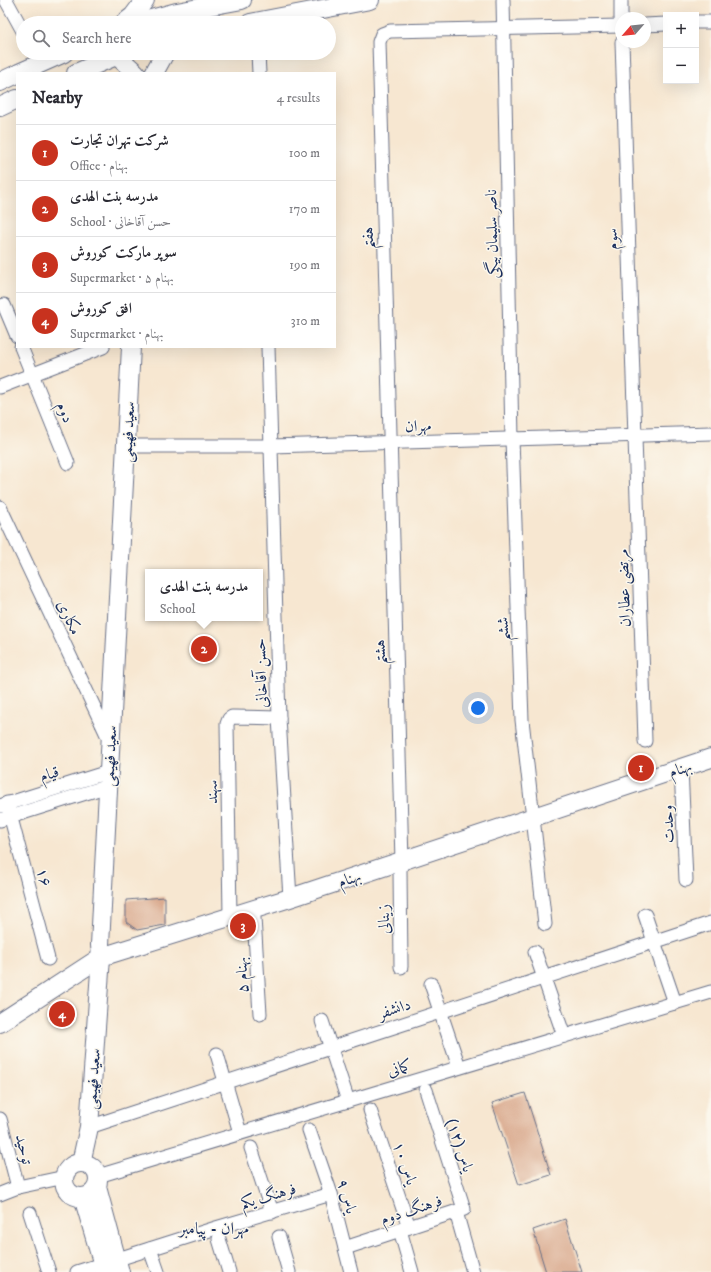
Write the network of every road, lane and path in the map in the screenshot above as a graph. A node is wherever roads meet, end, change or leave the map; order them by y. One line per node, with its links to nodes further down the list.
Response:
1 (6, 0): 13 (street)
2 (145, 0): 10 (main road)
3 (178, 0): 8 (main road)
4 (242, 0): 8 (main road)
5 (370, 0): 12 (main road)
6 (503, 0): 19 (street, ناصر سلیمان بیگی)
7 (621, 0): 9 (street)
8 (195, 9): 11 (main road)
9 (621, 12)
10 (133, 16)
11 (166, 16)
12 (287, 16)
13 (16, 18)
14 (699, 22): 15 (street)
15 (711, 22)
16 (663, 24): 17 (street)
17 (651, 25)
18 (615, 26): 19 (street)
19 (504, 28): 43 (street, ناصر سلیمان بیگی); 44 (street, هفتم)
20 (622, 48): 42 (street, سوم)
21 (35, 60): 26 (main road)
22 (105, 60): 27 (main road)
23 (124, 60): 28 (main road)
24 (161, 60): 29 (main road)
25 (258, 60): 30 (street)
26 (20, 72)
27 (78, 72)
28 (135, 72)
29 (155, 72)
30 (259, 72)
31 (16, 75): 32 (main road)
32 (0, 82)
33 (4, 305): 34 (street)
34 (16, 334)
35 (21, 348): 39 (street, دوم)
36 (100, 348): 39 (street)
37 (131, 348): 45 (main road, سعید فهیمی)
38 (268, 348): 46 (street, حسن آقاخانی)
39 (32, 374): 40 (street); 47 (street, دوم)
40 (0, 387)
41 (711, 433): 42 (street, مهران)
42 (634, 435): 43 (street, مهران); 51 (street, مرتضی عطاران)
43 (512, 439): 44 (street, مهران); 56 (street, ششم)
44 (389, 442): 46 (street, مهران); 57 (street, هشتم)
45 (126, 446): 46 (street, مهران); 50 (main road, سعید فهیمی)
46 (271, 446): 49 (street, حسن آقاخانی)
47 (68, 463)
48 (0, 507): 50 (street, مکاری)
49 (278, 718): 59 (street, حسن آقاخانی); 62 (street, سهند)
50 (110, 741): 54 (main road, سعید فهیمی)
51 (645, 741)
52 (711, 758): 53 (main road, بهنام)
53 (681, 768): 56 (main road, بهنام); 58 (street, وحدت)
54 (108, 779): 55 (street, قیام); 67 (main road, سعید فهیمی)
55 (5, 811): 68 (street, ۱۶)
56 (534, 817): 57 (main road, بهنام); 63 (street, ششم)
57 (401, 865): 59 (main road, بهنام); 69 (street, زینالی)
58 (686, 880)
59 (290, 898): 60 (main road, بهنام)
60 (252, 909): 62 (main road, بهنام); 75 (street, بهنام ۵)
61 (645, 915): 65 (street)
62 (230, 916): 67 (main road, بهنام)
63 (545, 924)
64 (711, 924): 65 (street, دانشفر)
65 (654, 942): 70 (street, دانشفر); 73 (street)
66 (535, 952): 70 (street)
67 (101, 957): 77 (main road, بهنام); 87 (main road, سعید فهیمی)
68 (48, 959)
69 (401, 967)
70 (544, 978): 74 (street, دانشفر); 78 (street)
71 (431, 984): 74 (street)
72 (711, 992): 73 (street, کمانی)
73 (675, 1003): 78 (street, کمانی)
74 (440, 1011): 79 (street, دانشفر); 81 (street)
75 (260, 1014)
76 (322, 1021): 79 (street)
77 (0, 1023)
78 (564, 1036): 81 (street, کمانی)
79 (330, 1047): 82 (street, دانشفر); 84 (street)
80 (217, 1054): 82 (street)
81 (459, 1067): 84 (street, کمانی)
82 (225, 1081): 87 (street, دانشفر); 89 (street)
83 (426, 1090): 97 (street, یاس (۱۲))
84 (348, 1100): 89 (street, کمانی)
85 (370, 1110): 100 (street, یاس ۱۰)
86 (0, 1119): 93 (street, توحید)
87 (89, 1127): 91 (main road, سعید فهیمی)
88 (309, 1130): 96 (street, یاس ۹)
89 (240, 1133): 94 (street, کمانی)
90 (251, 1148): 98 (street)
91 (81, 1163): 92 (main road); 94 (main road)
92 (65, 1177): 93 (street); 94 (main road)
93 (18, 1187): 95 (street)
94 (93, 1187): 105 (main road)
95 (0, 1194)
96 (331, 1194): 98 (street, فرهنگ یکم); 103 (street, یاس ۹)
97 (460, 1210): 100 (street, فرهنگ دوم); 113 (street, یاس (۱۲))
98 (272, 1212): 104 (street, فرهنگ یکم)
99 (30, 1213): 106 (street)
100 (405, 1229): 103 (street, فرهنگ دوم); 112 (street, یاس ۱۰)
101 (279, 1237): 110 (street)
102 (219, 1239): 109 (street)
103 (345, 1248): 111 (street, یاس ۹)
104 (150, 1249): 105 (street, فرهنگ یکم); 108 (street)
105 (110, 1267): 107 (street, فرهنگ یکم)
106 (49, 1272)
107 (77, 1272)
108 (158, 1272)
109 (229, 1272)
110 (289, 1272)
111 (351, 1272)
112 (412, 1272)
113 (473, 1272)

